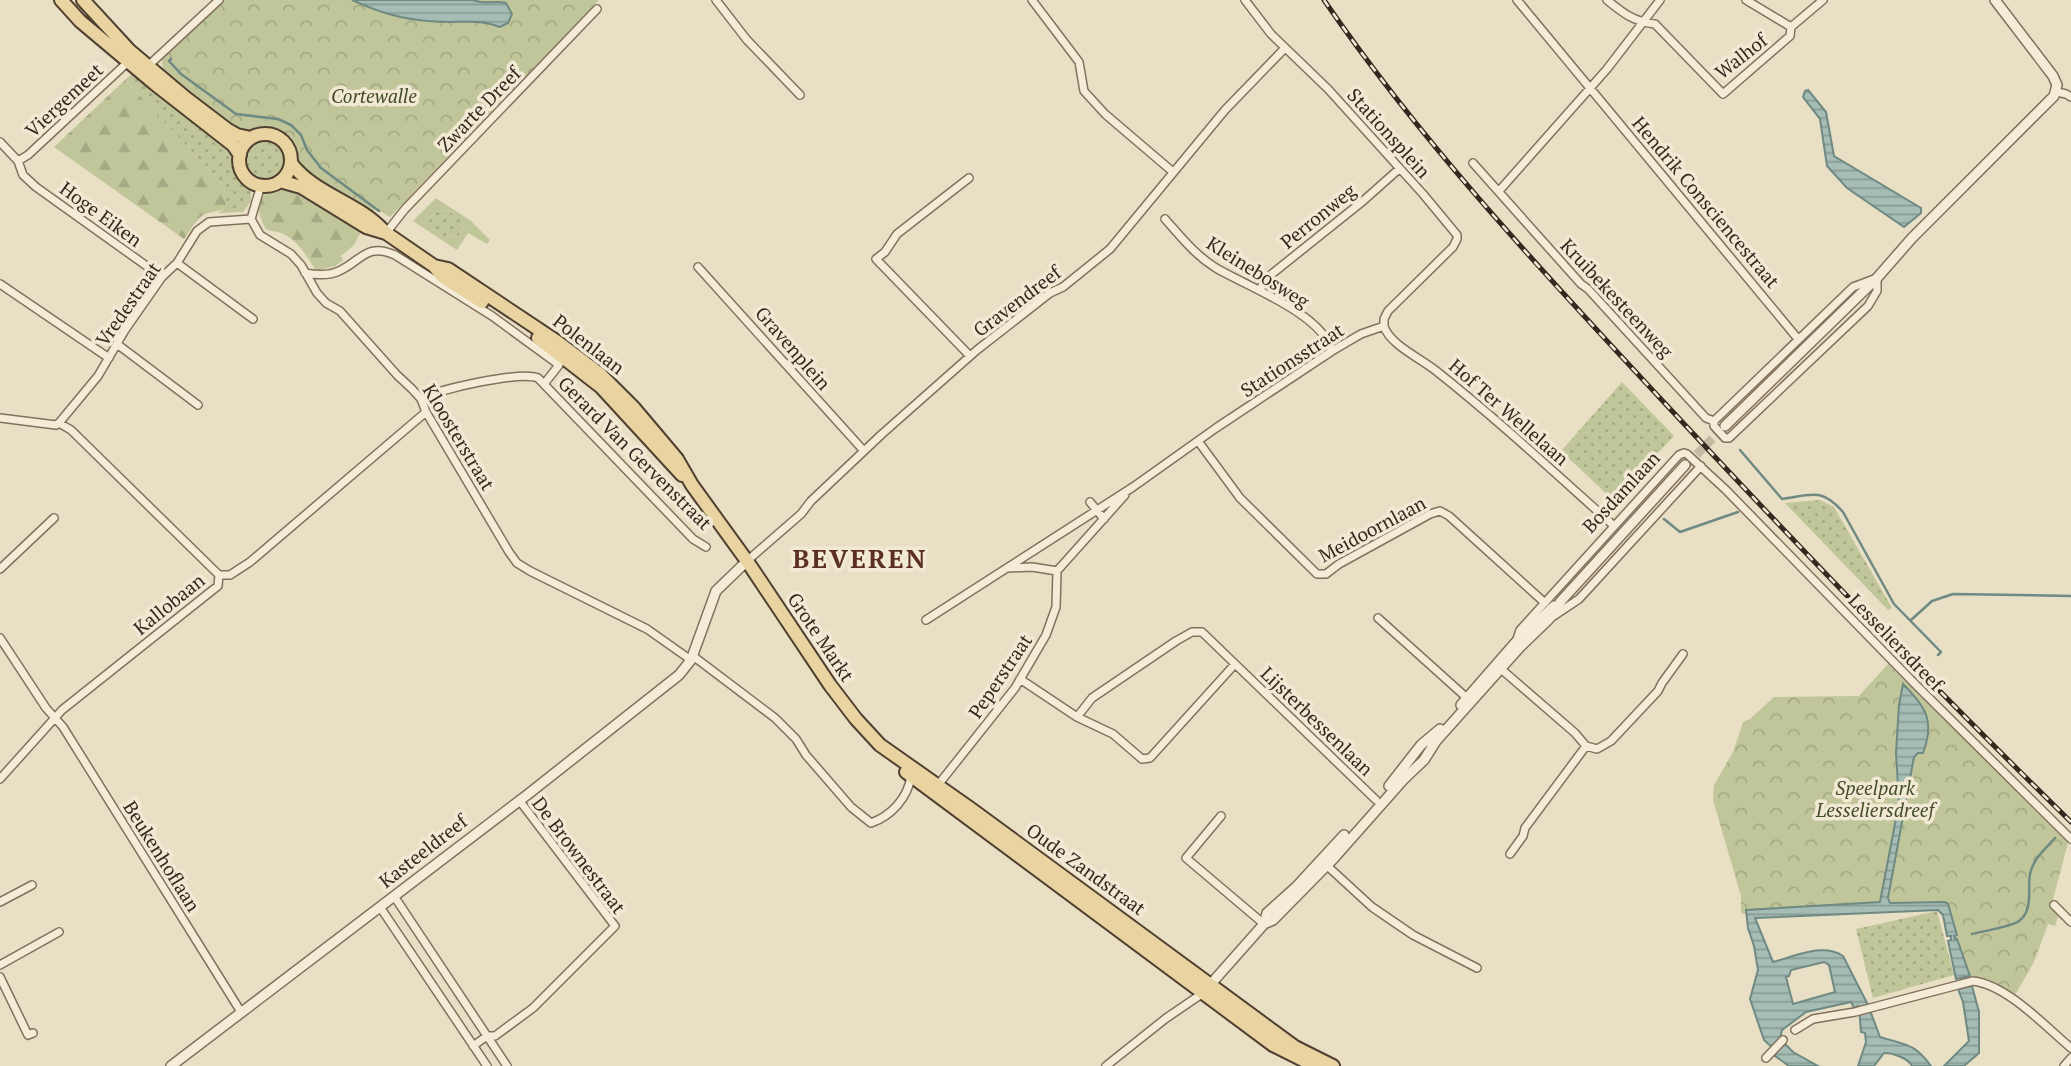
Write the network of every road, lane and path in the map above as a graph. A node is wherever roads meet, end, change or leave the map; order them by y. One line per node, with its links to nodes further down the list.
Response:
1 (61, 0): 17 (main road)
2 (83, 0): 18 (main road)
3 (219, 0): 18 (street)
4 (716, 0): 21 (street)
5 (1032, 0): 30 (street)
6 (1245, 0): 16 (street, Stationsplein)
7 (1517, 0): 19 (street, Hendrik Consciencestraat)
8 (1607, 0): 14 (street)
9 (1660, 0): 14 (street)
10 (1746, 0): 15 (street, Walhof)
11 (1823, 0): 15 (street, Walhof)
12 (1995, 0): 20 (street)
13 (597, 9): 38 (street, Zwarte Dreef)
14 (1642, 23): 15 (street, Walhof); 19 (street)
15 (1791, 27)
16 (1285, 48): 29 (street, Stationsplein); 30 (street, Gravendreef)
17 (129, 61): 25 (main road); 26 (street, Viergemeet)
18 (148, 66): 23 (main road)
19 (1588, 89): 35 (street); 48 (street, Hendrik Consciencestraat)
20 (2057, 92): 22 (street); 43 (street)
21 (800, 95)
22 (2071, 97)
23 (251, 138): 25 (main road); 27 (main road)
24 (0, 142): 26 (street, Viergemeet)
25 (240, 155): 34 (main road)
26 (18, 161): 31 (street, Viergemeet)
27 (291, 163): 33 (main road); 38 (main road)
28 (1473, 163): 35 (street, Kruibekesteenweg)
29 (1399, 169): 45 (street, Perronweg); 47 (street, Stationsplein)
30 (1173, 172): 51 (street, Gravendreef)
31 (23, 176): 42 (street, Hoge Eiken)
32 (969, 178): 51 (street)
33 (280, 181): 34 (main road); 38 (main road, Polenlaan)
34 (261, 185): 36 (street)
35 (1499, 191): 58 (street, Kruibekesteenweg)
36 (251, 219): 39 (street, Vredestraat); 41 (street, Kloosterstraat)
37 (1165, 219): 45 (street, Kleinebosweg)
38 (386, 233): 72 (main road, Polenlaan)
39 (177, 263): 42 (street, Vredestraat); 46 (street)
40 (698, 267): 62 (street, Gravenplein)
41 (305, 273): 53 (street, Polenlaan); 54 (street, Kloosterstraat)
42 (162, 277): 49 (street, Vredestraat)
43 (1877, 278): 48 (street); 58 (street); 60 (street)
44 (0, 284): 52 (street)
45 (1260, 289): 50 (street, Kleinebosweg)
46 (253, 319)
47 (1384, 326): 50 (street, Stationsstraat); 70 (street, Hof Ter Wellelaan)
48 (1798, 339): 58 (street)
49 (117, 344): 52 (street, Vredestraat); 55 (street)
50 (1332, 351): 61 (street, Stationsstraat)
51 (971, 356): 62 (street, Gravendreef)
52 (108, 358): 59 (street, Vredestraat)
53 (544, 384): 54 (street, Gerard Van Gervenstraat); 71 (street, Gerard Van Gervenstraat)
54 (421, 399): 56 (street, Kloosterstraat)
55 (198, 405)
56 (426, 412): 76 (street, Kallobaan); 85 (street, Kloosterstraat)
57 (0, 418): 59 (street)
58 (1714, 421)
59 (60, 424): 76 (street)
60 (1725, 426)
61 (1198, 441): 65 (street, Stationsstraat); 78 (street, Meidoornlaan)
62 (864, 451): 72 (street, Gravendreef)
63 (1685, 465): 77 (street, Bosdamlaan)
64 (1701, 466): 70 (street, Bosdamlaan); 80 (street, Bosdamlaan); 102 (street, Lesseliersdreef)
65 (1133, 487): 67 (street, Stationsstraat); 69 (street, Stationsstraat)
66 (1090, 502): 67 (street)
67 (1096, 509): 69 (street); 73 (street, Stationsstraat)
68 (54, 518): 74 (street)
69 (1104, 519): 75 (street, Stationsstraat)
70 (1613, 525): 78 (street, Bosdamlaan)
71 (706, 547)
72 (747, 561): 85 (street); 93 (main road, Grote Markt)
73 (1007, 568): 75 (street); 81 (street, Stationsstraat)
74 (0, 569)
75 (1057, 571): 88 (street, Peperstraat)
76 (219, 575): 90 (street, Kallobaan)
77 (1561, 601): 80 (street, Bosdamlaan); 83 (street, Bosdamlaan)
78 (1545, 603): 83 (street, Bosdamlaan)
79 (1378, 618): 89 (street)
80 (1549, 619): 87 (street, Bosdamlaan)
81 (926, 621)
82 (0, 638): 90 (street, Beukenhoflaan)
83 (1516, 642): 89 (street, Bosdamlaan)
84 (1683, 654): 92 (street)
85 (692, 658): 96 (street); 99 (street, Kasteeldreef)
86 (1235, 664): 91 (street, Lijsterbessenlaan); 91 (street, Lijsterbessenlaan); 100 (street, Lijsterbessenlaan)
87 (1501, 669): 92 (street); 95 (street, Bosdamlaan)
88 (1020, 679): 91 (street, Lijsterbessenlaan); 98 (street, Peperstraat)
89 (1467, 698): 94 (street, Bosdamlaan)
90 (54, 717): 97 (street, Kallobaan); 119 (street, Beukenhoflaan)
91 (1077, 717)
92 (1586, 746): 103 (street)
93 (887, 751): 96 (main road, Grote Markt); 98 (main road, Grote Markt)
94 (1415, 752): 95 (street); 100 (street, Bosdamlaan)
95 (1424, 760): 104 (street, Bosdamlaan)
96 (911, 776): 98 (main road, Grote Markt)
97 (0, 779)
98 (933, 785): 118 (main road, Oude Zandstraat)
99 (519, 800): 106 (street, Kasteeldreef); 122 (street, De Brownestraat)
100 (1376, 800): 104 (street, Bosdamlaan)
101 (1221, 816): 112 (street)
102 (2071, 839)
103 (1510, 854)
104 (1323, 863): 112 (street, Bosdamlaan); 116 (street)
105 (32, 885): 107 (street)
106 (394, 896): 109 (street, Kasteeldreef); 110 (street)
107 (0, 902)
108 (2054, 905): 111 (street)
109 (380, 907): 113 (street); 119 (street, Kasteeldreef)
110 (407, 915): 113 (street); 122 (street)
111 (2069, 920)
112 (1264, 924): 118 (street, Bosdamlaan)
113 (393, 926): 124 (street)
114 (59, 932): 115 (street)
115 (0, 965)
116 (1477, 968)
117 (0, 976): 121 (street)
118 (1207, 988): 131 (street); 132 (main road, Oude Zandstraat); 133 (main road, Oude Zandstraat)
119 (242, 1012): 128 (street, Kasteeldreef)
120 (1795, 1030): 125 (street)
121 (33, 1033)
122 (487, 1036): 124 (street); 130 (street)
123 (1783, 1040): 126 (street)
124 (473, 1045): 129 (street)
125 (2071, 1048)
126 (1766, 1058)
127 (2071, 1058): 134 (street)
128 (176, 1064)
129 (486, 1066)
130 (508, 1066)
131 (1106, 1066)
132 (1315, 1066)
133 (1333, 1066)
134 (2064, 1066)

